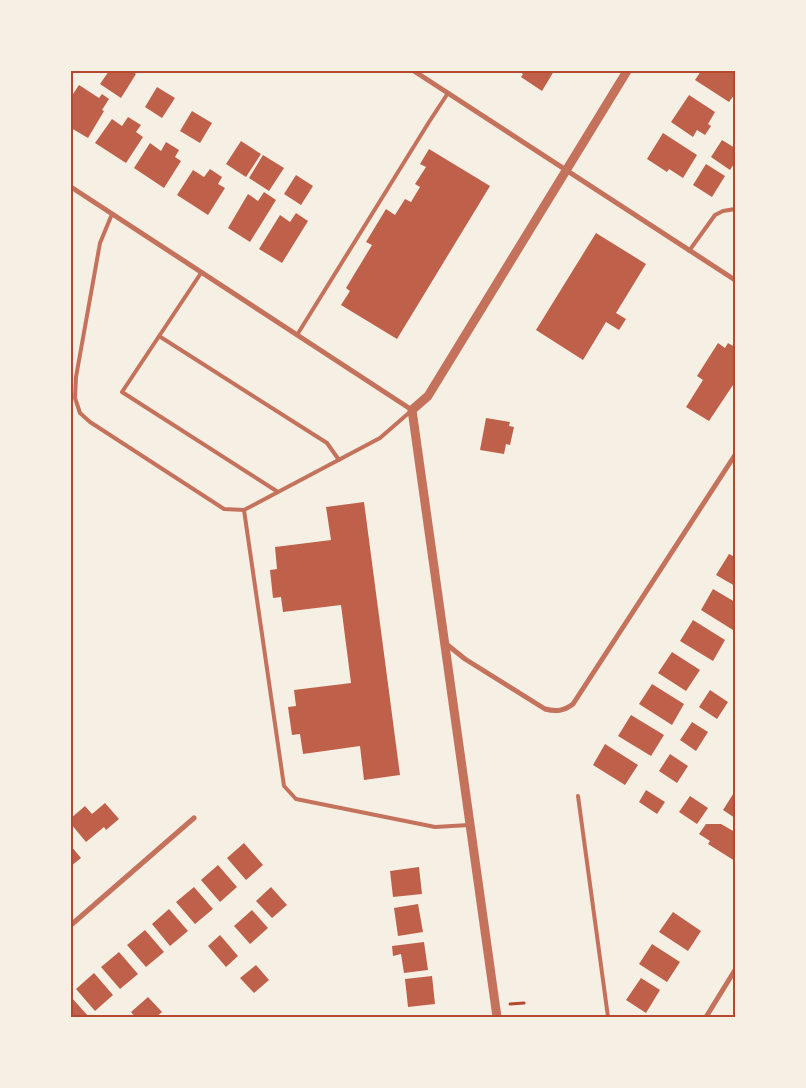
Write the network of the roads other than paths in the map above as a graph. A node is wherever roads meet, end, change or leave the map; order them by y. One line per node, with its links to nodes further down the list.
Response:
1 (414, 71): 3 (street)
2 (627, 71): 4 (street)
3 (448, 93): 4 (street); 11 (lane)
4 (566, 170): 8 (street); 13 (street)
5 (71, 187): 7 (street)
6 (735, 209): 8 (lane)
7 (112, 214): 9 (street); 17 (lane)
8 (690, 251): 10 (street)
9 (201, 273): 11 (street); 12 (lane)
10 (735, 280)
11 (297, 334): 13 (street)
12 (159, 336): 15 (lane); 16 (lane)
13 (412, 410): 15 (lane); 18 (street)
14 (735, 455): 18 (street)
15 (339, 460): 16 (lane)
16 (278, 492): 17 (lane)
17 (244, 510): 21 (lane)
18 (445, 643): 21 (street)
19 (578, 796): 25 (lane)
20 (194, 818): 22 (street)
21 (470, 825): 24 (street)
22 (71, 925)
23 (735, 970): 26 (street)
24 (497, 1017)
25 (608, 1017)
26 (706, 1017)

